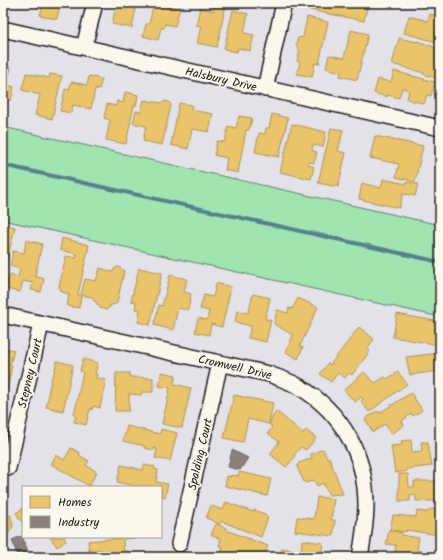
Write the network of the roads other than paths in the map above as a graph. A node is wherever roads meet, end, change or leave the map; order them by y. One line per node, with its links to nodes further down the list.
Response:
1 (95, 3): 4 (street)
2 (284, 3): 5 (street)
3 (3, 29): 4 (street, Halsbury Drive)
4 (84, 47): 5 (street, Halsbury Drive)
5 (265, 89): 6 (street, Halsbury Drive)
6 (440, 128)
7 (3, 315): 8 (street, Cromwell Drive)
8 (41, 324): 9 (street, Cromwell Drive); 10 (street, Stepney Court)
9 (220, 363): 11 (street, Spalding Court); 12 (street, Cromwell Drive)
10 (8, 468)
11 (179, 544)
12 (360, 557)

